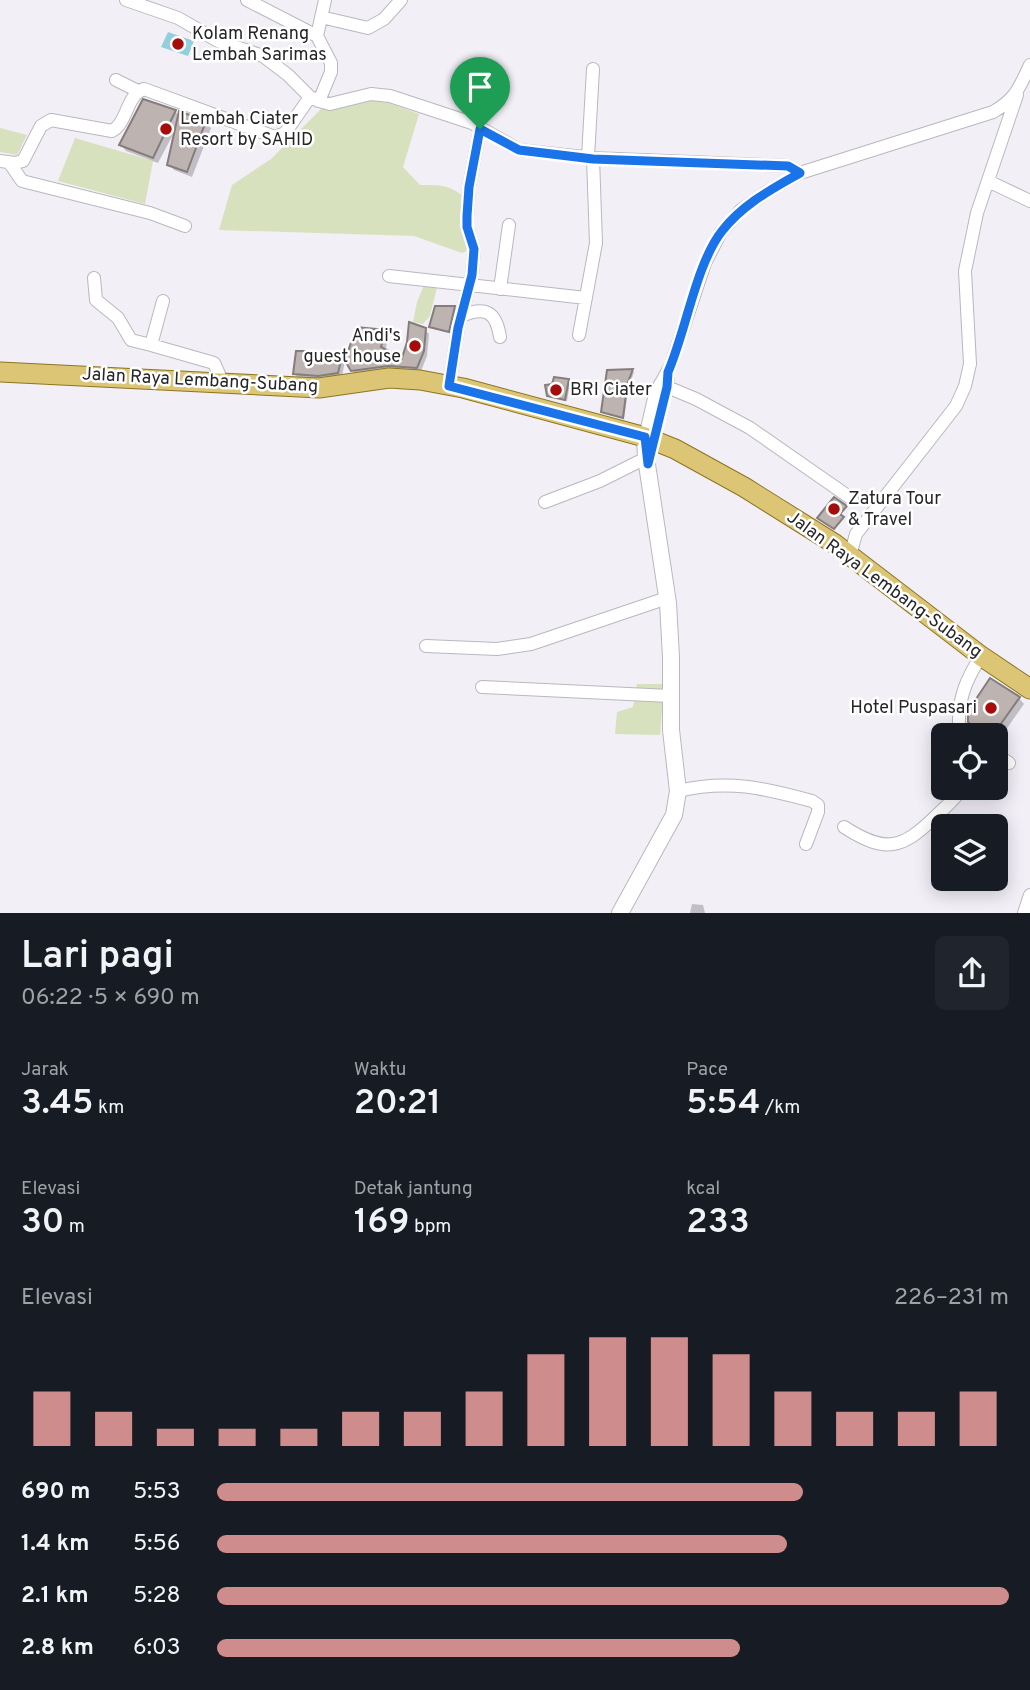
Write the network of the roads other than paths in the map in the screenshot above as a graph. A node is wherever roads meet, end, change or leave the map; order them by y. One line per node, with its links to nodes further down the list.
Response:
1 (126, 0): 12 (street)
2 (247, 0): 6 (street)
3 (325, 0): 5 (street)
4 (401, 0): 5 (street)
5 (321, 17): 6 (street)
6 (317, 36): 12 (street)
7 (593, 69): 14 (street)
8 (1029, 72): 11 (street)
9 (116, 80): 10 (street)
10 (138, 91): 12 (street); 15 (street)
11 (1018, 92): 16 (street); 17 (street)
12 (315, 99): 13 (street)
13 (480, 129): 14 (street); 23 (street)
14 (591, 158): 16 (street); 25 (street)
15 (4, 162): 20 (street)
16 (800, 173): 34 (street)
17 (988, 181): 18 (street); 38 (street)
18 (1030, 201)
19 (509, 225): 24 (street)
20 (185, 226)
21 (389, 276): 23 (street)
22 (94, 278): 30 (street)
23 (469, 285): 24 (street); 27 (street)
24 (500, 289): 25 (street)
25 (586, 298): 28 (street)
26 (163, 301): 30 (street)
27 (461, 316): 29 (street); 33 (street)
28 (579, 335)
29 (500, 337)
30 (151, 345): 32 (street)
31 (0, 373): 32 (main road, Jalan Raya Lembang-Subang)
32 (219, 383): 33 (main road, Jalan Raya Lembang-Subang)
33 (449, 386): 35 (main road, Jalan Raya Lembang-Subang)
34 (664, 386): 35 (street); 36 (street)
35 (648, 451): 37 (street); 38 (main road, Jalan Raya Lembang-Subang); 39 (street)
36 (852, 499)
37 (545, 502)
38 (842, 550): 41 (main road, Jalan Raya Lembang-Subang)
39 (667, 598): 40 (street); 44 (street)
40 (426, 646)
41 (981, 656): 43 (main road, Jalan Raya Lembang-Subang); 45 (street)
42 (482, 687): 44 (street)
43 (1030, 689)
44 (670, 696): 46 (street)
45 (959, 723)
46 (678, 791): 49 (street); 51 (street)
47 (955, 800): 48 (street)
48 (844, 827)
49 (806, 844)
50 (1030, 895): 52 (street)
51 (620, 913)
52 (1024, 913)

